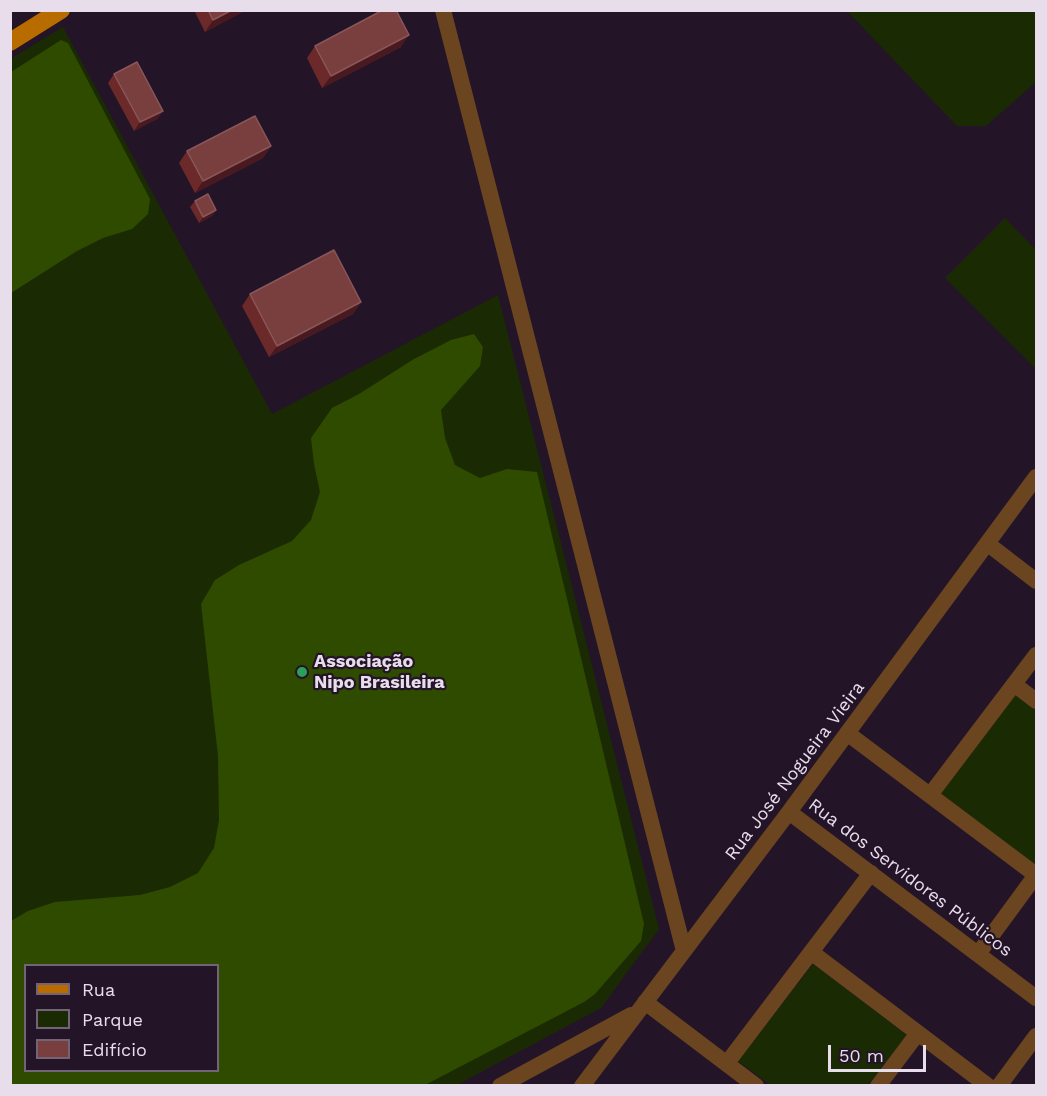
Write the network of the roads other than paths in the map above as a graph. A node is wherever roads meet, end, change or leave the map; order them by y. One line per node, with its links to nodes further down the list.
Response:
1 (61, 10): 3 (main road)
2 (443, 10): 15 (street)
3 (10, 42)
4 (1036, 477): 5 (street, Rua José Nogueira Vieira)
5 (987, 544): 6 (street); 10 (street, Rua José Nogueira Vieira)
6 (1036, 581)
7 (1036, 655): 8 (street)
8 (1014, 684): 9 (street); 11 (street)
9 (1036, 701)
10 (847, 733): 11 (street); 12 (street, Rua José Nogueira Vieira)
11 (930, 795): 14 (street)
12 (789, 812): 13 (street, Rua dos Servidores Públicos); 15 (street, Rua José Nogueira Vieira)
13 (871, 873): 16 (street); 17 (street, Rua dos Servidores Públicos)
14 (1036, 875): 17 (street)
15 (684, 951): 19 (street, Rua José Nogueira Vieira)
16 (811, 952): 20 (street); 22 (street)
17 (978, 954): 18 (street, Rua dos Servidores Públicos)
18 (1036, 998)
19 (641, 1007): 22 (street); 23 (street, Rua José Nogueira Vieira); 24 (street)
20 (918, 1033): 26 (street); 27 (street)
21 (1036, 1036): 28 (street)
22 (727, 1063): 25 (street)
23 (588, 1083)
24 (500, 1086)
25 (756, 1086)
26 (878, 1086)
27 (988, 1086)
28 (999, 1086)

